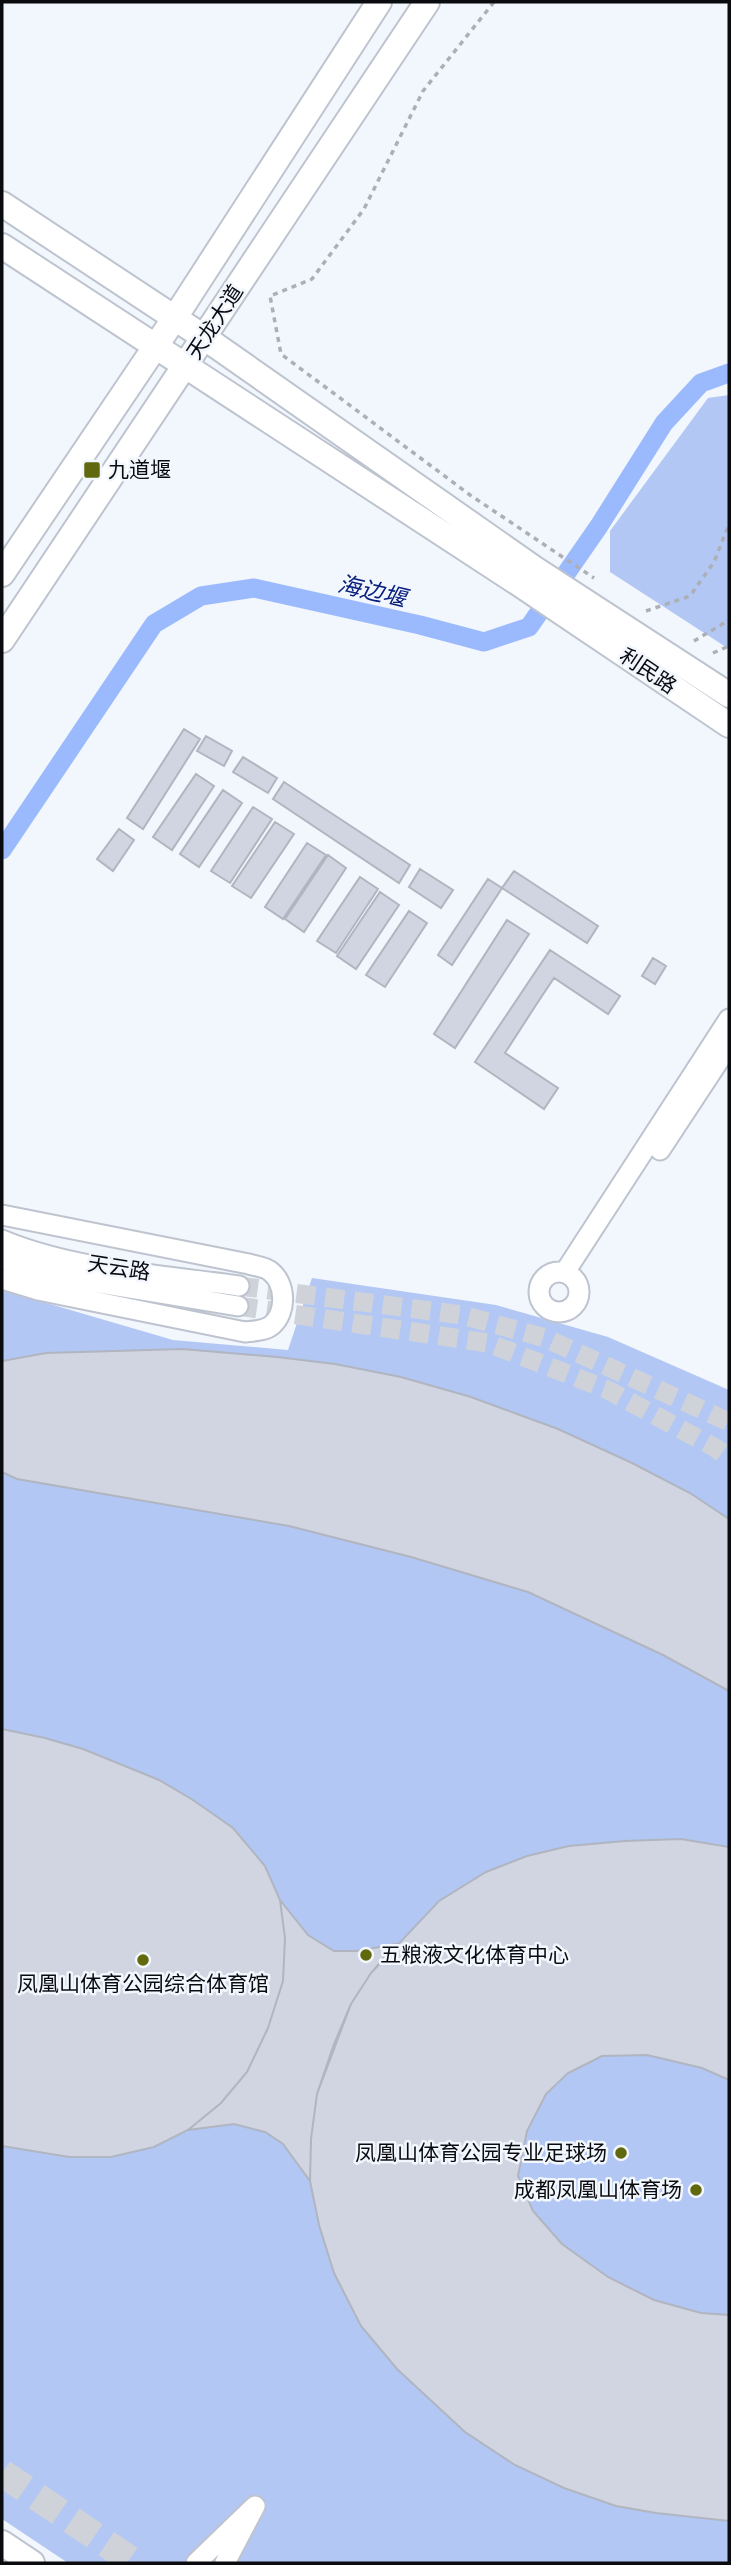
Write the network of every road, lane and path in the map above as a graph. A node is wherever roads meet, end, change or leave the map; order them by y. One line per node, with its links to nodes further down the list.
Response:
1 (379, 2): 6 (main road, 天龙大道)
2 (427, 2): 7 (main road, 天龙大道)
3 (494, 2): 13 (path)
4 (2, 204): 6 (main road)
5 (2, 246): 8 (main road)
6 (174, 319): 7 (main road); 8 (main road, 天龙大道)
7 (205, 338): 9 (main road, 天龙大道); 12 (main road)
8 (154, 348): 9 (main road); 11 (main road, 天龙大道)
9 (186, 367): 12 (main road); 16 (main road, 天龙大道)
10 (729, 524): 14 (path)
11 (2, 574)
12 (528, 577): 13 (main road)
13 (580, 597): 20 (main road, 利民路); 21 (main road, 利民路)
14 (646, 611)
15 (729, 620): 17 (path)
16 (2, 640)
17 (694, 641)
18 (729, 646): 19 (path)
19 (713, 653)
20 (729, 695)
21 (729, 725)
22 (729, 1020): 23 (street)
23 (729, 1045)
24 (2, 1215): 27 (street)
25 (2, 1240): 28 (street, 天云路)
26 (2, 1259): 29 (street, 天云路)
27 (2, 1279)
28 (240, 1286)
29 (237, 1306)
30 (2, 2543): 31 (main road)
31 (32, 2563)
32 (195, 2563): 33 (street)
33 (225, 2563)

